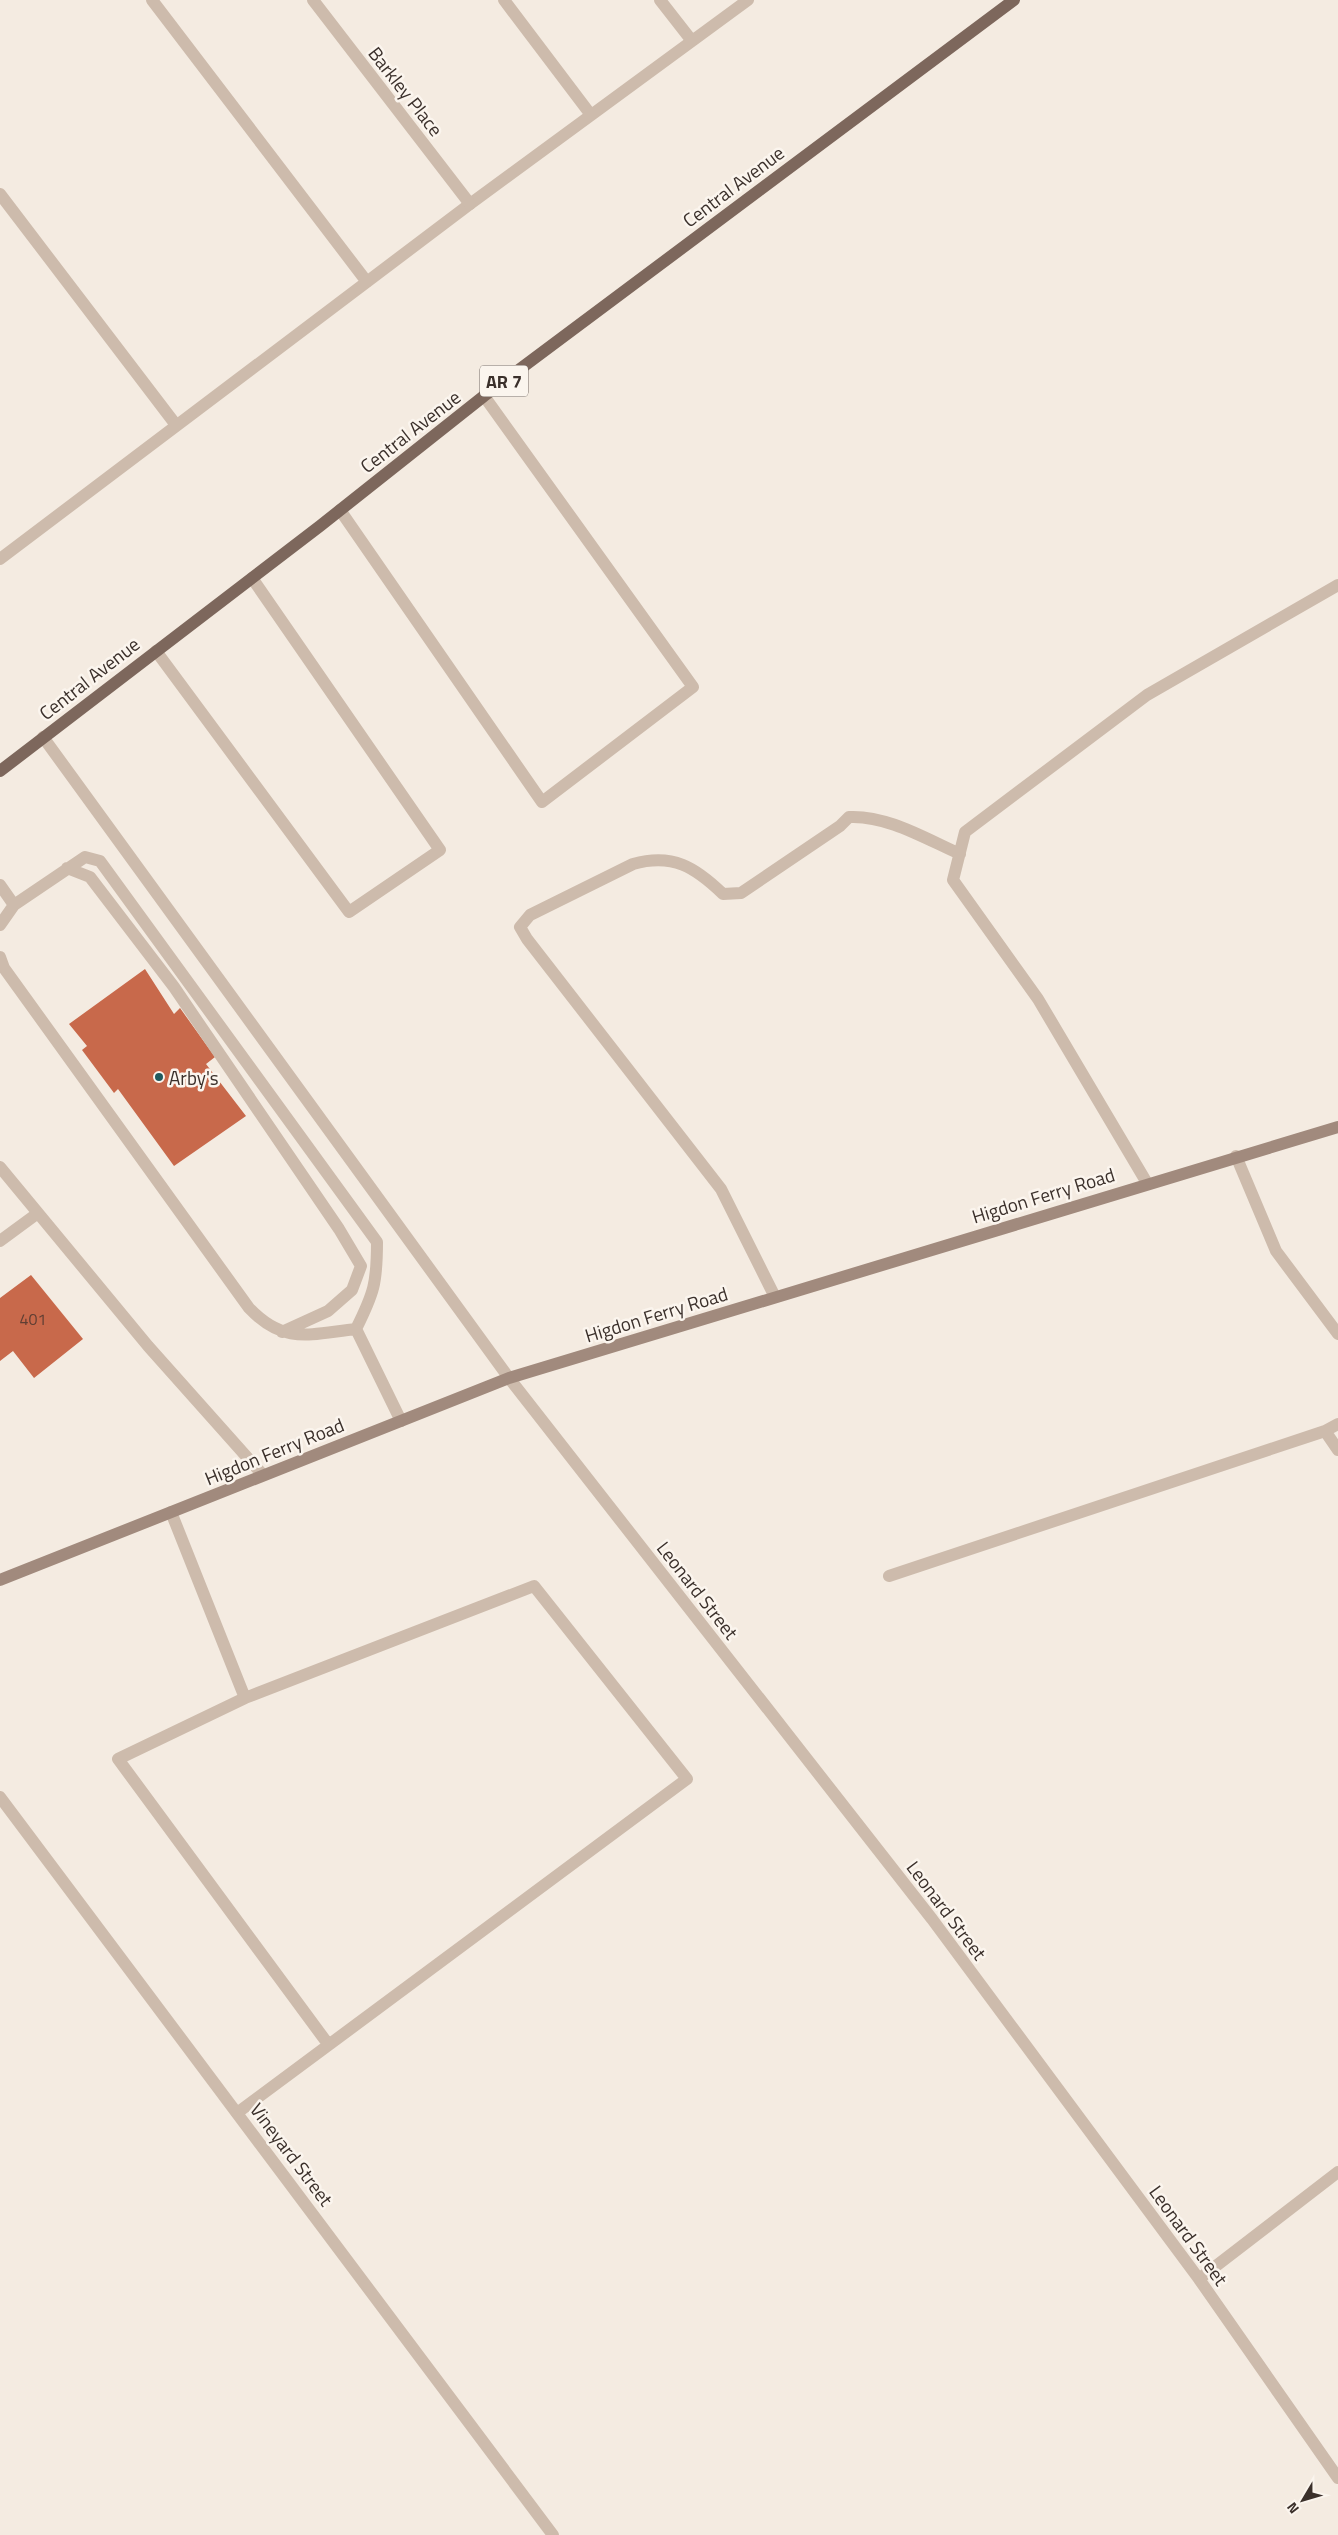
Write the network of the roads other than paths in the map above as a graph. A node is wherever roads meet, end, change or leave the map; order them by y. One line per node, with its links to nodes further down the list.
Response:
1 (152, 0): 11 (street)
2 (312, 0): 10 (street, Barkley Place)
3 (504, 0): 8 (street)
4 (660, 0): 7 (street)
5 (748, 0): 7 (street)
6 (1014, 0): 12 (main road, Central Avenue / AR 7)
7 (692, 41): 8 (street)
8 (591, 115): 10 (street)
9 (0, 194): 13 (street)
10 (470, 204): 11 (street)
11 (367, 282): 13 (street)
12 (484, 396): 14 (main road, Central Avenue / AR 7); 14 (street)
13 (176, 425): 15 (street)
14 (340, 510): 16 (main road, Central Avenue / AR 7)
15 (0, 559)
16 (252, 578): 18 (main road, Central Avenue / AR 7); 18 (street)
17 (1338, 585): 21 (street)
18 (156, 651): 19 (main road, Central Avenue / AR 7)
19 (43, 737): 20 (main road, Central Avenue / AR 7); 37 (street, Leonard Street)
20 (0, 771)
21 (960, 854): 30 (street); 33 (street)
22 (67, 868): 24 (street); 34 (street); 35 (street)
23 (0, 885): 24 (street)
24 (14, 905): 25 (street)
25 (0, 925)
26 (0, 957): 35 (street)
27 (1338, 1127): 28 (main road, Higdon Ferry Road)
28 (1236, 1156): 30 (main road, Higdon Ferry Road); 36 (street)
29 (0, 1167): 31 (street)
30 (1147, 1183): 33 (main road, Higdon Ferry Road)
31 (38, 1213): 32 (street); 42 (street)
32 (0, 1241)
33 (775, 1297): 37 (main road, Higdon Ferry Road)
34 (356, 1329): 35 (street); 38 (street)
35 (282, 1332)
36 (1338, 1334)
37 (509, 1378): 38 (main road, Higdon Ferry Road); 51 (street, Leonard Street)
38 (401, 1421): 42 (main road, Higdon Ferry Road)
39 (1338, 1424): 40 (street)
40 (1325, 1431): 41 (street); 44 (street)
41 (1338, 1450)
42 (263, 1475): 43 (main road, Higdon Ferry Road)
43 (171, 1512): 45 (main road, Higdon Ferry Road); 46 (street)
44 (889, 1576)
45 (0, 1580)
46 (245, 1698): 48 (street); 48 (street)
47 (0, 1796): 49 (street, Vineyard Street)
48 (328, 2044): 49 (street)
49 (237, 2113): 53 (street, Vineyard Street)
50 (1338, 2172): 51 (street)
51 (1199, 2279): 52 (street, Leonard Street)
52 (1338, 2478)
53 (553, 2535)

